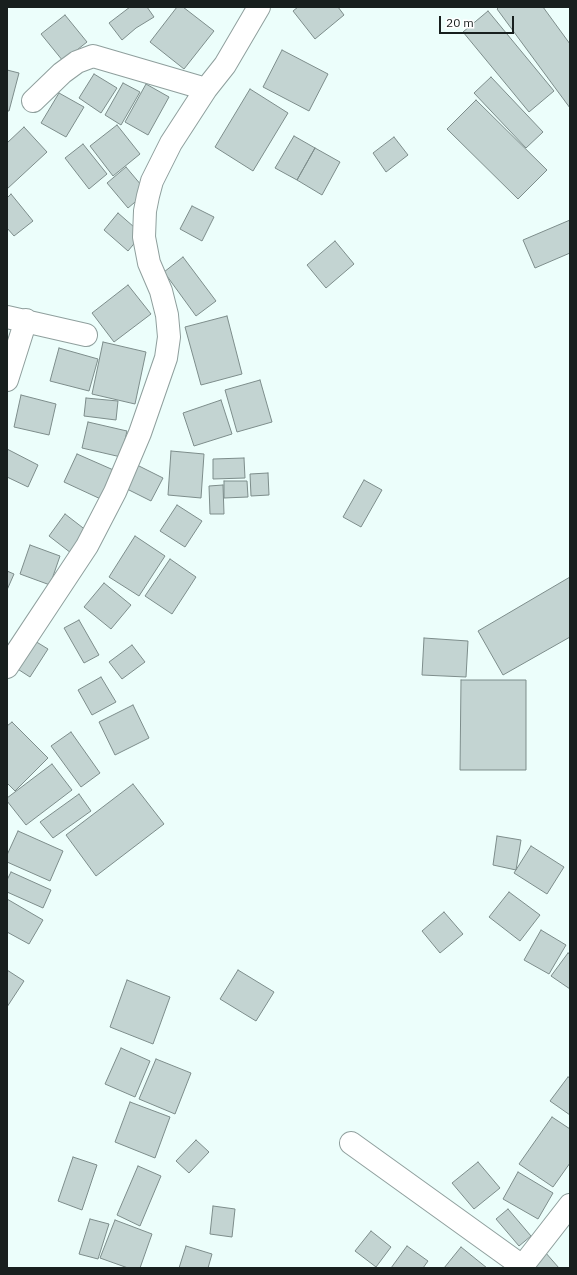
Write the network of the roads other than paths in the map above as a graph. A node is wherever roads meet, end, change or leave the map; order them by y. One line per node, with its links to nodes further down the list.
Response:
1 (259, 7): 2 (street)
2 (206, 89): 3 (street); 7 (street)
3 (33, 101)
4 (16, 319): 5 (street); 6 (street)
5 (86, 335)
6 (7, 380)
7 (7, 667)
8 (351, 1143): 10 (street)
9 (570, 1205): 10 (street)
10 (521, 1267)

